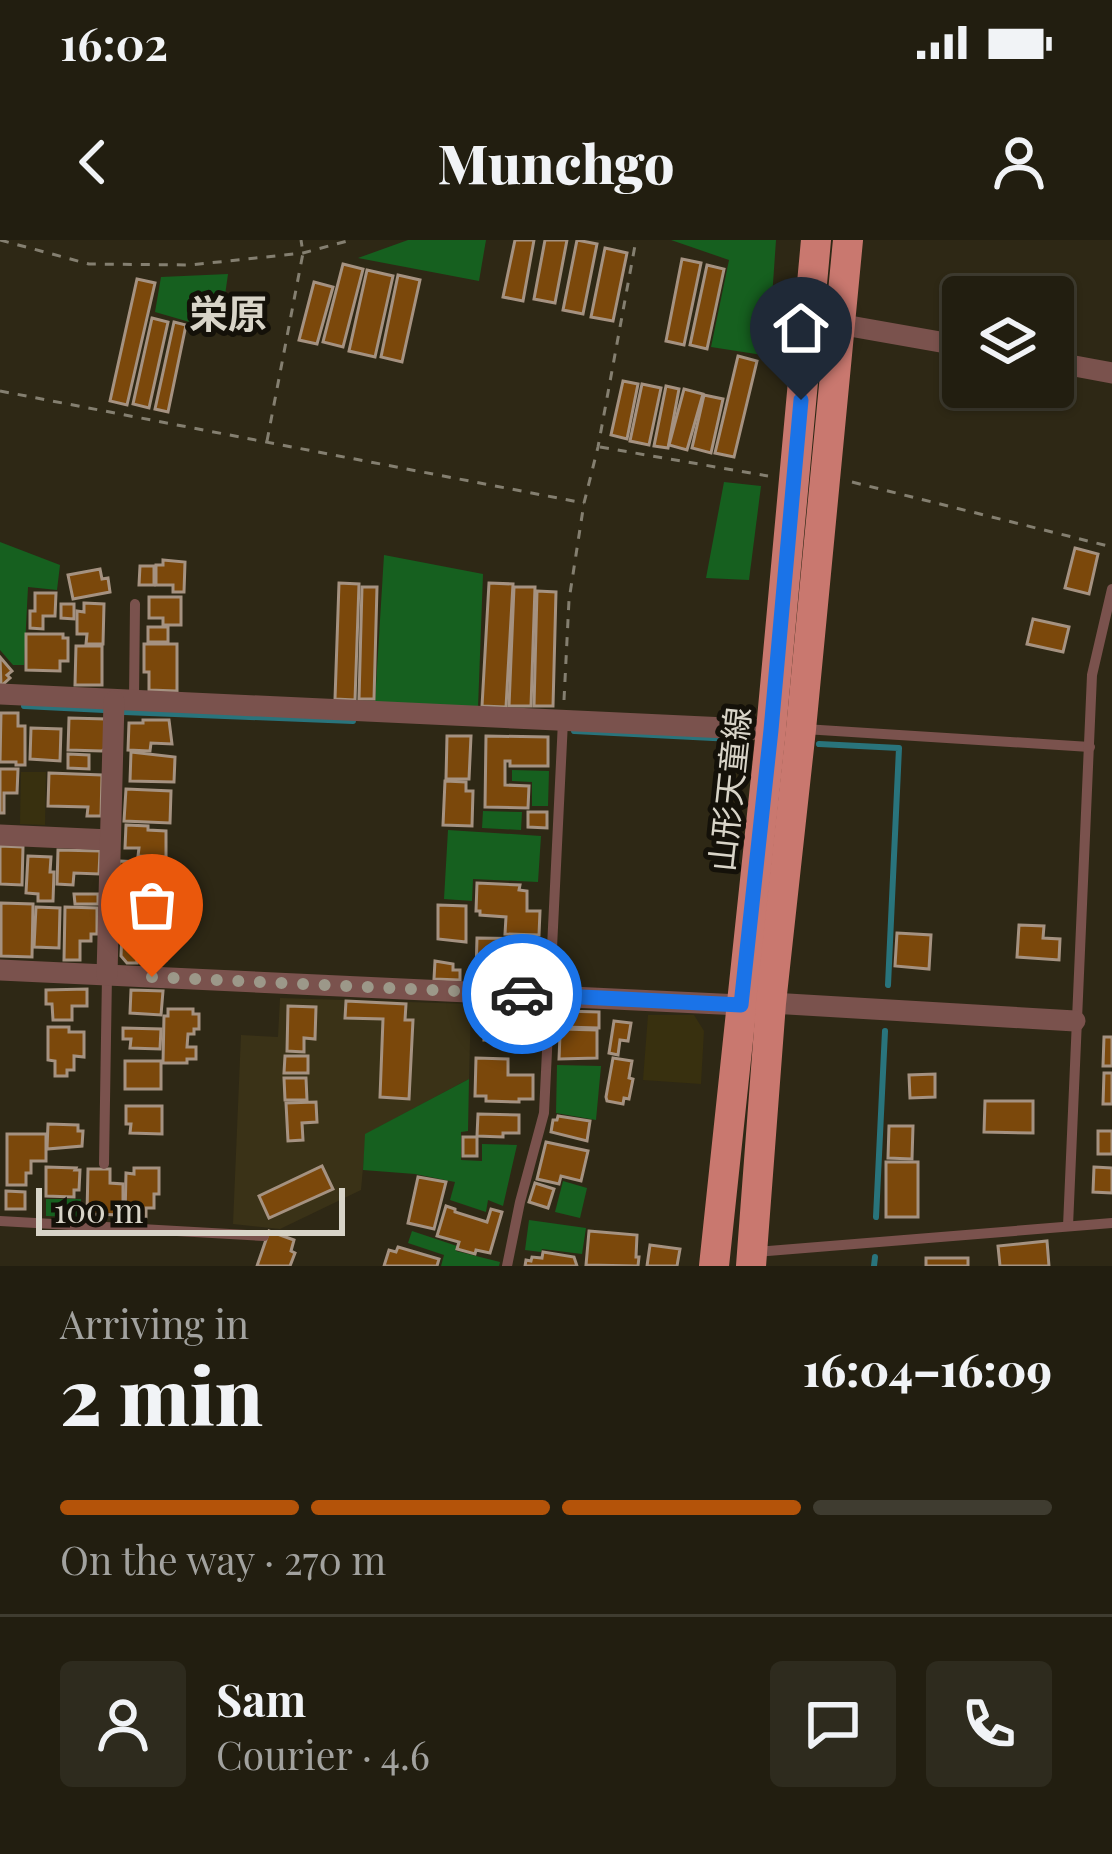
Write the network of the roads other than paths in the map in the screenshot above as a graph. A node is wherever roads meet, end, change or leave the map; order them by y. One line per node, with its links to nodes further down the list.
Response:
1 (816, 240): 3 (main road)
2 (848, 240): 3 (main road)
3 (823, 322): 4 (street); 12 (main road, 山形天童線)
4 (942, 342)
5 (1074, 366): 6 (street)
6 (1112, 373)
7 (1112, 590): 13 (lane)
8 (135, 604): 10 (lane)
9 (0, 694): 10 (street)
10 (124, 701): 11 (street); 15 (street)
11 (563, 721): 12 (street); 18 (lane)
12 (786, 730): 13 (lane); 19 (main road, 山形天童線)
13 (1090, 747): 20 (lane)
14 (0, 835): 15 (street)
15 (110, 840): 17 (street)
16 (0, 970): 17 (street)
17 (107, 976): 18 (street); 21 (lane)
18 (548, 996): 19 (street); 27 (lane)
19 (756, 1004): 20 (street); 26 (main road); 28 (main road, 山形天童線)
20 (1075, 1022): 24 (lane)
21 (104, 1164)
22 (0, 1222): 25 (lane)
23 (1112, 1223): 24 (lane)
24 (1068, 1226): 26 (lane)
25 (264, 1236)
26 (751, 1259)
27 (507, 1266)
28 (714, 1266)

